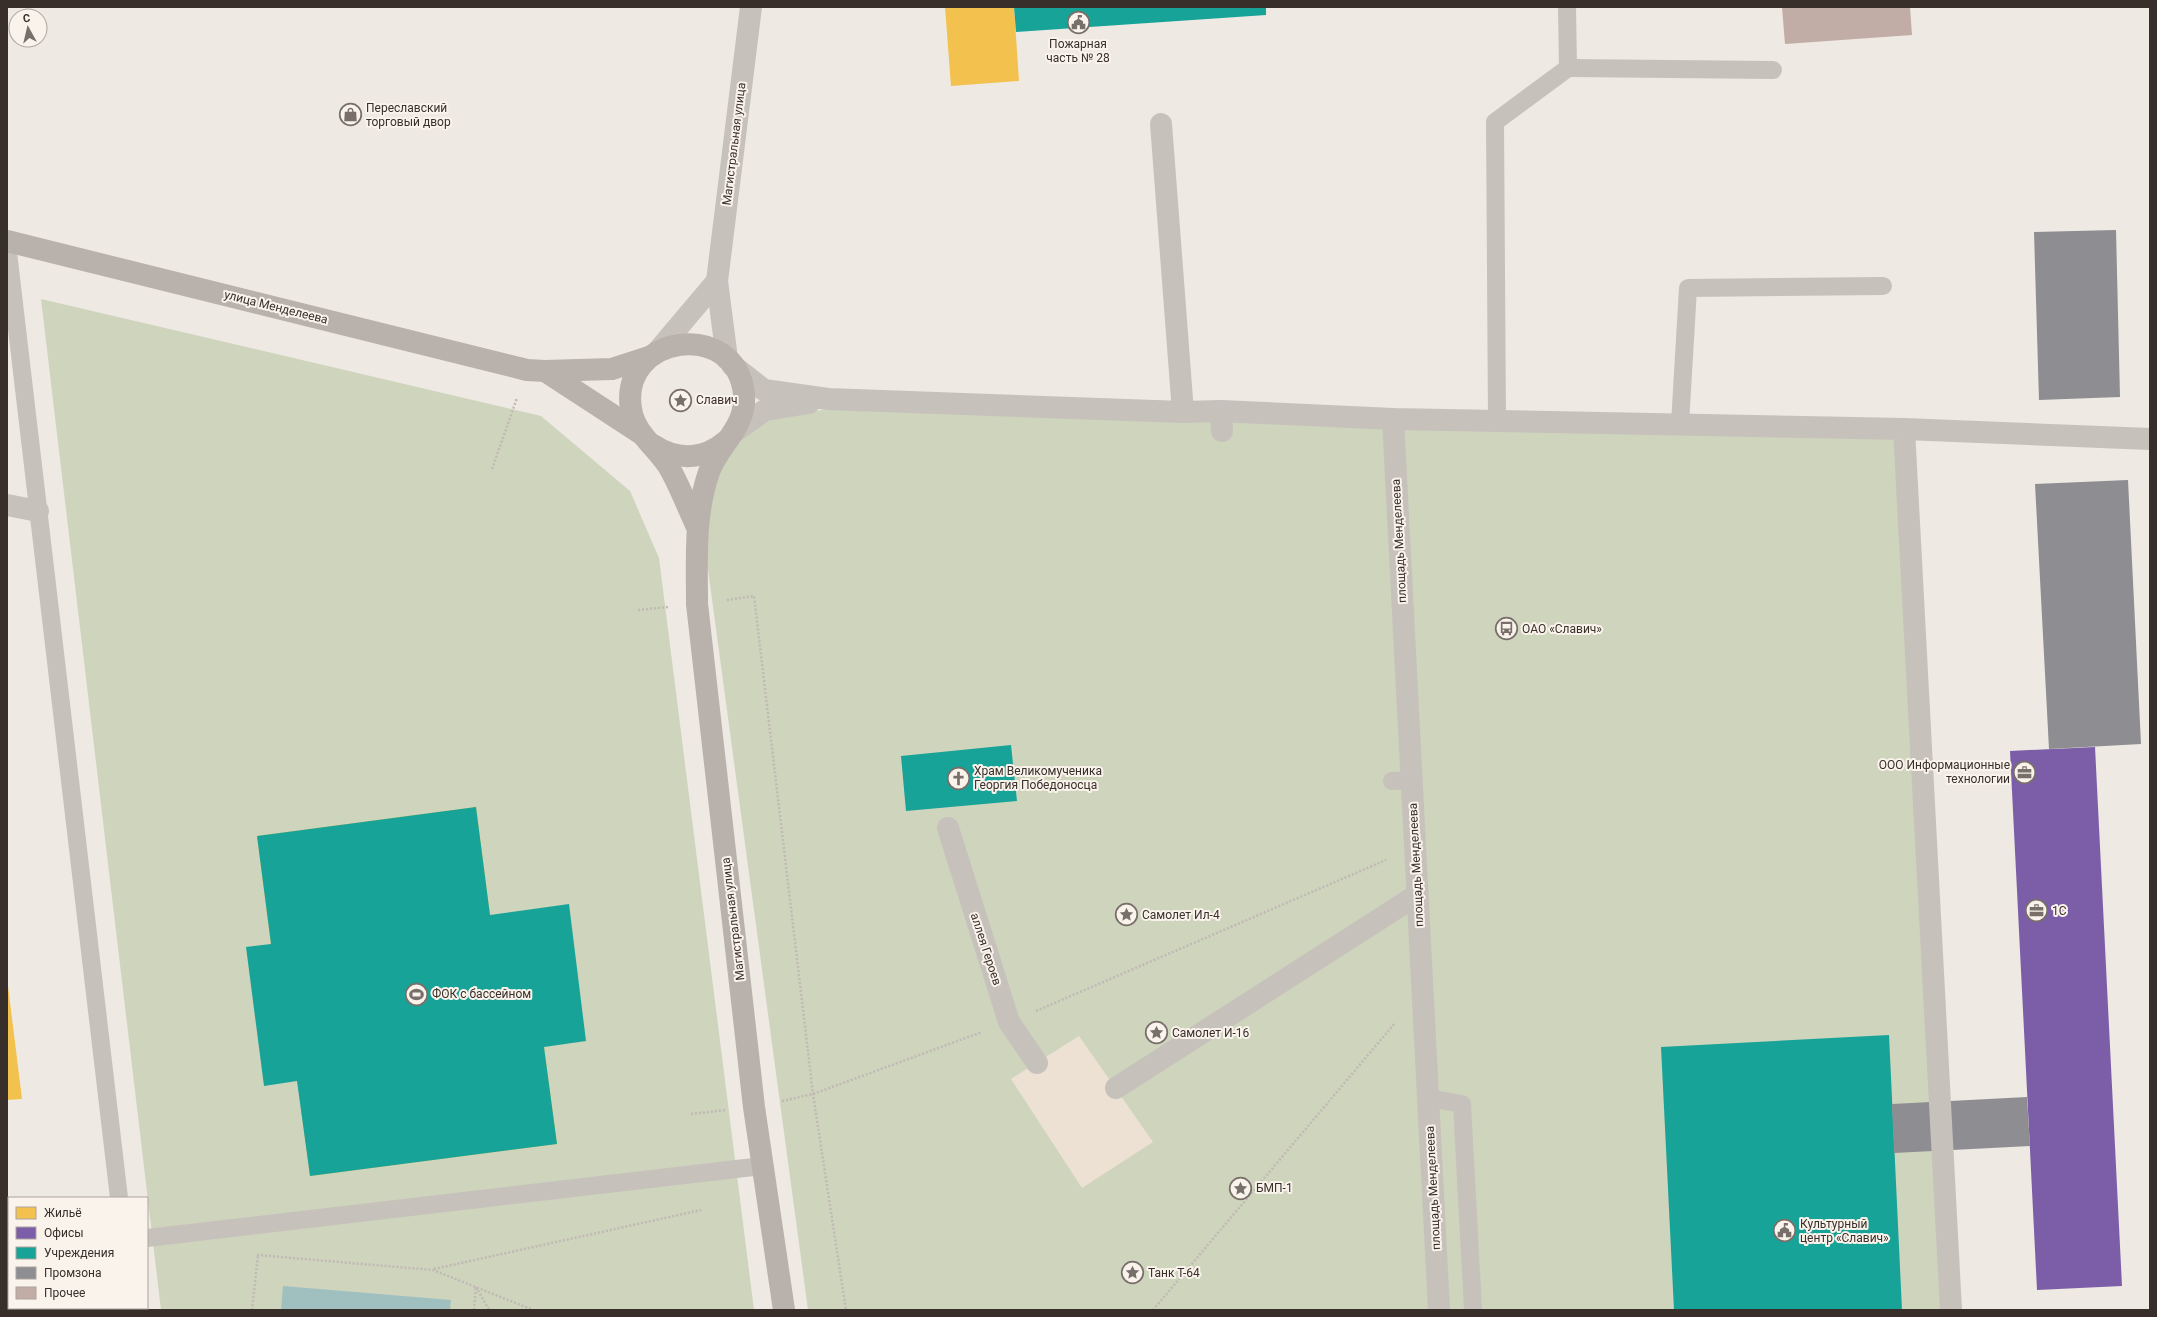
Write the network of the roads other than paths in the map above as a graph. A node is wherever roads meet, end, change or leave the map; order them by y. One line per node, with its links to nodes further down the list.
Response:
1 (751, 7): 8 (street, Магистральная улица)
2 (1567, 7): 3 (lane)
3 (1568, 68): 4 (lane); 16 (lane)
4 (1773, 70)
5 (1161, 124): 14 (street)
6 (7, 241): 12 (main road, улица Менделеева)
7 (7, 244): 23 (lane)
8 (717, 281): 10 (street); 11 (street, Магистральная улица)
9 (1883, 286): 17 (lane)
10 (653, 355): 11 (main road); 12 (main road); 20 (main road)
11 (730, 362): 13 (street); 19 (main road)
12 (536, 370): 20 (main road)
13 (828, 399): 14 (street); 19 (street)
14 (1183, 412): 15 (street)
15 (1393, 419): 16 (street); 26 (street, площадь Менделеева)
16 (1497, 421): 17 (street)
17 (1680, 424): 18 (street)
18 (1904, 429): 21 (street); 36 (street)
19 (731, 435): 20 (main road); 24 (main road)
20 (645, 438): 24 (main road)
21 (2148, 444)
22 (7, 505): 23 (street)
23 (38, 511): 31 (lane)
24 (697, 527): 30 (main road, Магистральная улица)
25 (948, 828): 27 (street, аллея Героев)
26 (1417, 895): 28 (street); 29 (street, площадь Менделеева)
27 (1037, 1063)
28 (1116, 1088)
29 (1428, 1098): 34 (street, площадь Менделеева); 35 (lane)
30 (762, 1166): 32 (lane); 33 (main road, Магистральная улица)
31 (119, 1197)
32 (148, 1238)
33 (784, 1310)
34 (1439, 1310)
35 (1473, 1310)
36 (1952, 1310)

